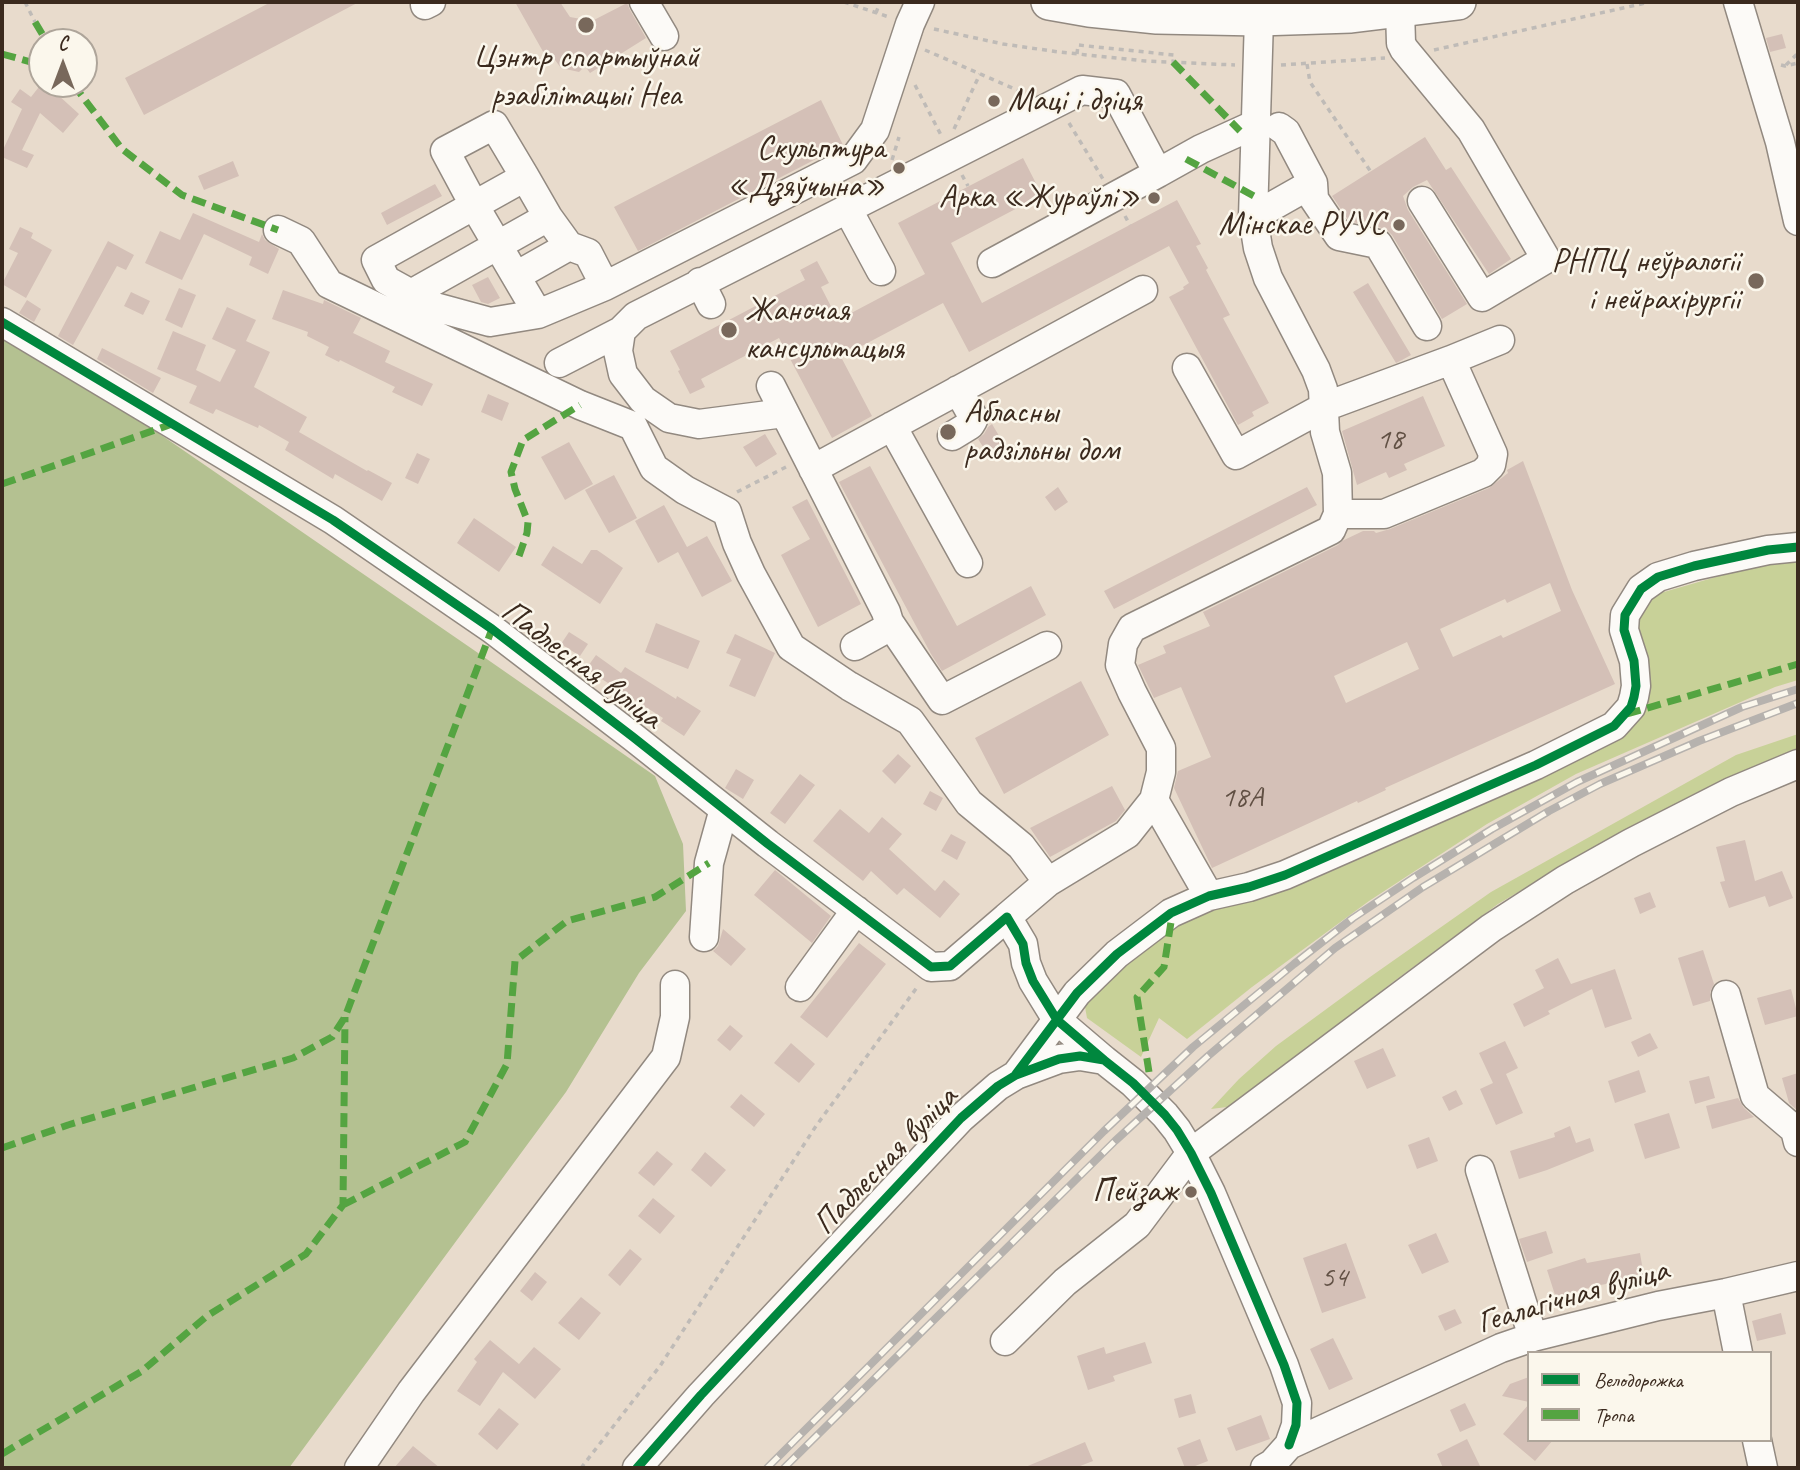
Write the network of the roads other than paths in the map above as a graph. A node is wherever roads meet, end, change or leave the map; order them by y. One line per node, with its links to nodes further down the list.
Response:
1 (644, 2): 8 (street)
2 (920, 2): 26 (street)
3 (1049, 2): 7 (main road)
4 (1458, 2): 6 (main road)
5 (1738, 2): 10 (street)
6 (1400, 10): 7 (main road); 14 (street)
7 (1259, 18): 9 (street)
8 (664, 36)
9 (1267, 125): 11 (street); 13 (street); 18 (street)
10 (1789, 140): 19 (street)
11 (1158, 173): 16 (street); 23 (street)
12 (525, 177): 15 (street); 15 (street); 17 (street)
13 (1313, 183): 18 (street); 31 (street)
14 (1422, 201)
15 (474, 205): 21 (street); 28 (street)
16 (847, 208): 24 (street); 32 (street)
17 (548, 216): 21 (street); 22 (street)
18 (1253, 216): 39 (street)
19 (1798, 221)
20 (278, 230): 53 (street)
21 (498, 245): 25 (street); 28 (street)
22 (569, 246): 25 (street); 26 (street)
23 (992, 263)
24 (881, 271)
25 (516, 276): 29 (street)
26 (605, 286): 29 (street)
27 (1143, 290): 38 (street)
28 (411, 294): 29 (street)
29 (538, 314)
30 (2, 322): 52 (street, Падлесная вуліца)
31 (1427, 326)
32 (621, 331): 35 (street); 40 (street)
33 (1500, 340): 34 (street)
34 (1451, 360): 39 (street); 44 (street)
35 (559, 363)
36 (1187, 368): 39 (street)
37 (771, 386): 40 (street)
38 (958, 390): 41 (street); 42 (street)
39 (1324, 407): 44 (street)
40 (784, 413): 43 (street)
41 (892, 426): 43 (street); 46 (street)
42 (953, 436)
43 (810, 462): 47 (street)
44 (1338, 514): 51 (street)
45 (1798, 547): 54 (street)
46 (968, 563)
47 (889, 622): 48 (street); 49 (street)
48 (855, 646)
49 (1047, 646)
50 (1798, 764): 65 (street)
51 (1154, 800): 53 (street); 54 (street)
52 (724, 809): 55 (street, Падлесная вуліца); 57 (street)
53 (1048, 882): 56 (street)
54 (1209, 896): 61 (street)
55 (856, 911): 56 (street, Падлесная вуліца); 59 (street)
56 (1007, 917): 61 (street)
57 (704, 937)
58 (675, 985): 74 (street)
59 (800, 988)
60 (1726, 995): 64 (street)
61 (1057, 1020): 62 (street); 63 (street)
62 (1104, 1060): 63 (street, Падлесная вуліца); 65 (street)
63 (1016, 1074): 75 (street, Падлесная вуліца)
64 (1798, 1142)
65 (1191, 1153): 70 (street); 73 (street)
66 (1480, 1170): 69 (street)
67 (1798, 1276): 68 (street, Геалагічная вуліца)
68 (1726, 1293): 69 (street, Геалагічная вуліца); 71 (street)
69 (1533, 1337): 73 (street, Геалагічная вуліца)
70 (1005, 1341)
71 (1738, 1351)
72 (1757, 1442): 77 (street)
73 (1289, 1445): 76 (street, Геалагічная вуліца)
74 (359, 1468)
75 (637, 1468)
76 (1265, 1468)
77 (1763, 1468)

